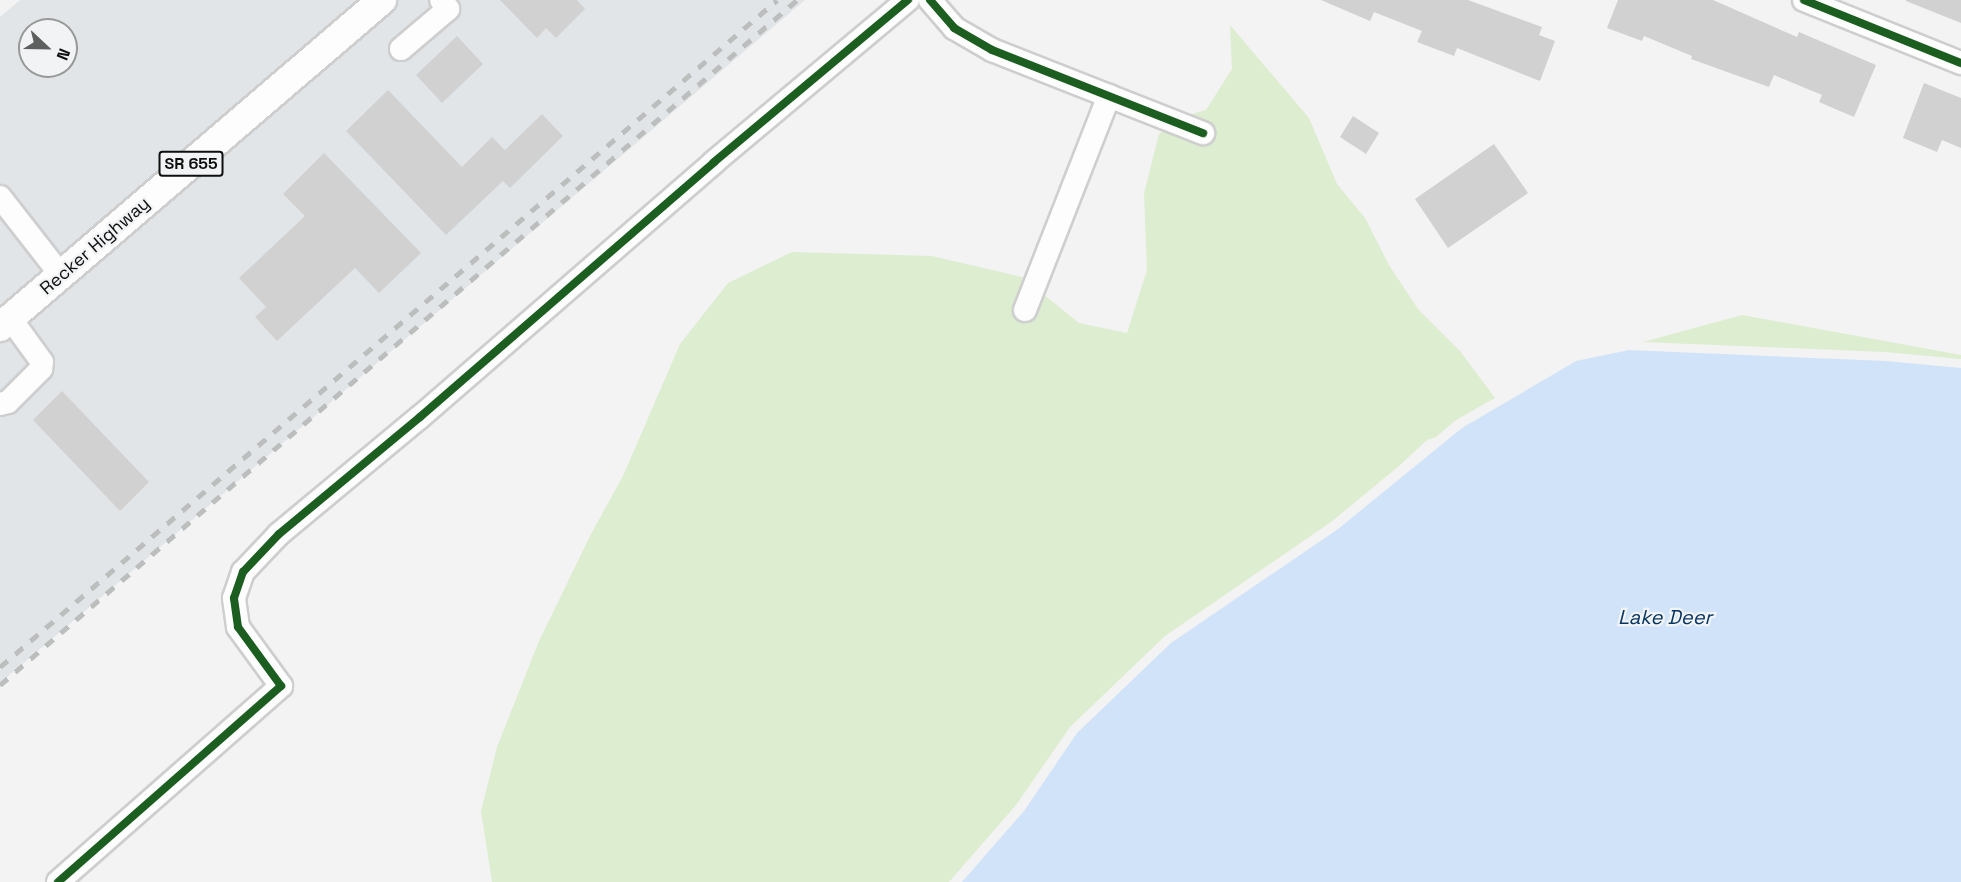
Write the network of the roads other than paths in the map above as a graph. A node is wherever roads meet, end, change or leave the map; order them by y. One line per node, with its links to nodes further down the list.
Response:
1 (382, 0): 11 (main road, Recker Highway / SR 655)
2 (441, 0): 6 (street)
3 (908, 0): 15 (street)
4 (930, 0): 8 (street)
5 (1804, 0): 7 (street)
6 (401, 49)
7 (1961, 63)
8 (1109, 96): 9 (street); 12 (street)
9 (1203, 133)
10 (0, 197): 11 (street)
11 (61, 275): 13 (main road, Recker Highway / SR 655)
12 (1024, 310)
13 (5, 323): 14 (street)
14 (0, 404)
15 (58, 882)

